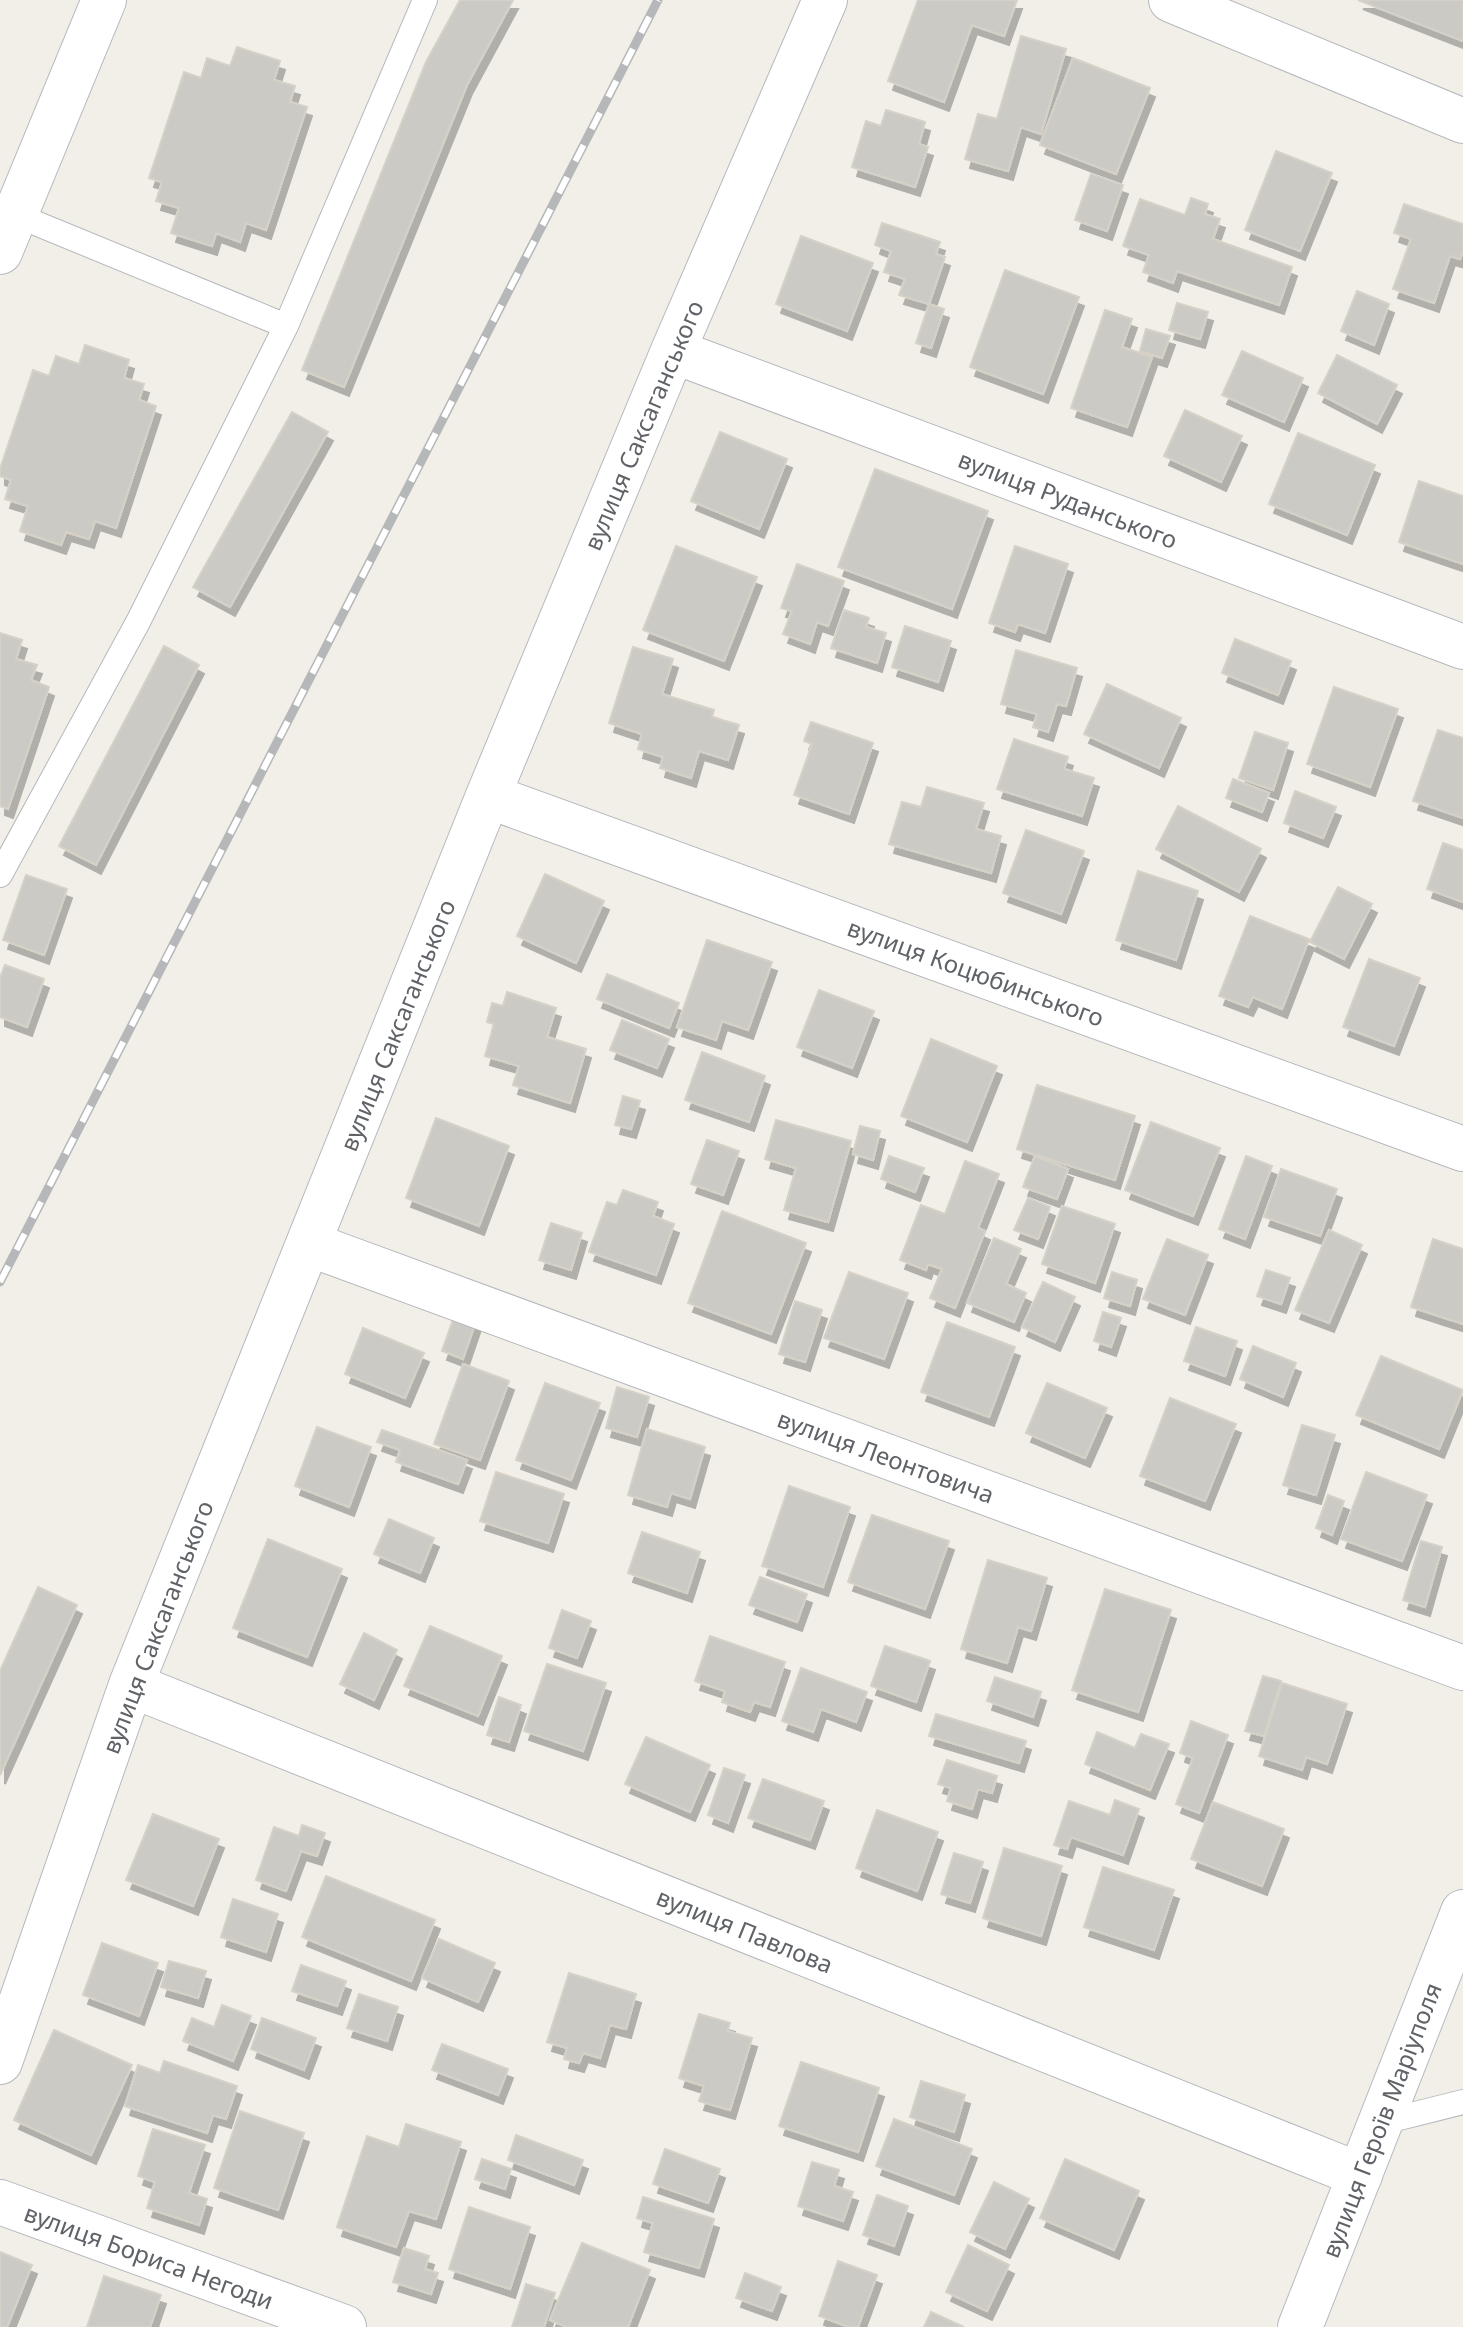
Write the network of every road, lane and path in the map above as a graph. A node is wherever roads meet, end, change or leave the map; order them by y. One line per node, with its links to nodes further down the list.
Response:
1 (104, 0): 6 (street)
2 (425, 0): 7 (lane)
3 (825, 0): 8 (street, вулиця Саксаганського)
4 (1171, 0): 5 (street)
5 (1463, 121)
6 (8, 234): 7 (lane)
7 (286, 326): 11 (lane)
8 (673, 351): 9 (street, вулиця Руданського); 10 (street, вулиця Саксаганського)
9 (1463, 647)
10 (488, 796): 12 (street, вулиця Коцюбинського); 13 (street, вулиця Саксаганського)
11 (0, 875)
12 (1463, 1149)
13 (309, 1244): 14 (street, вулиця Леонтовича); 15 (street, вулиця Саксаганського)
14 (1463, 1668)
15 (131, 1685): 17 (street, вулиця Саксаганського); 20 (street, вулиця Павлова)
16 (1463, 1912): 19 (street, вулиця Героїв Маріуполя)
17 (0, 2062)
18 (1463, 2102): 19 (lane)
19 (1379, 2123): 20 (street, вулиця Героїв Маріуполя)
20 (1360, 2175): 23 (street, вулиця Героїв Маріуполя)
21 (0, 2202): 22 (street, вулиця Бориса Негоди)
22 (344, 2327)
23 (1300, 2327)

